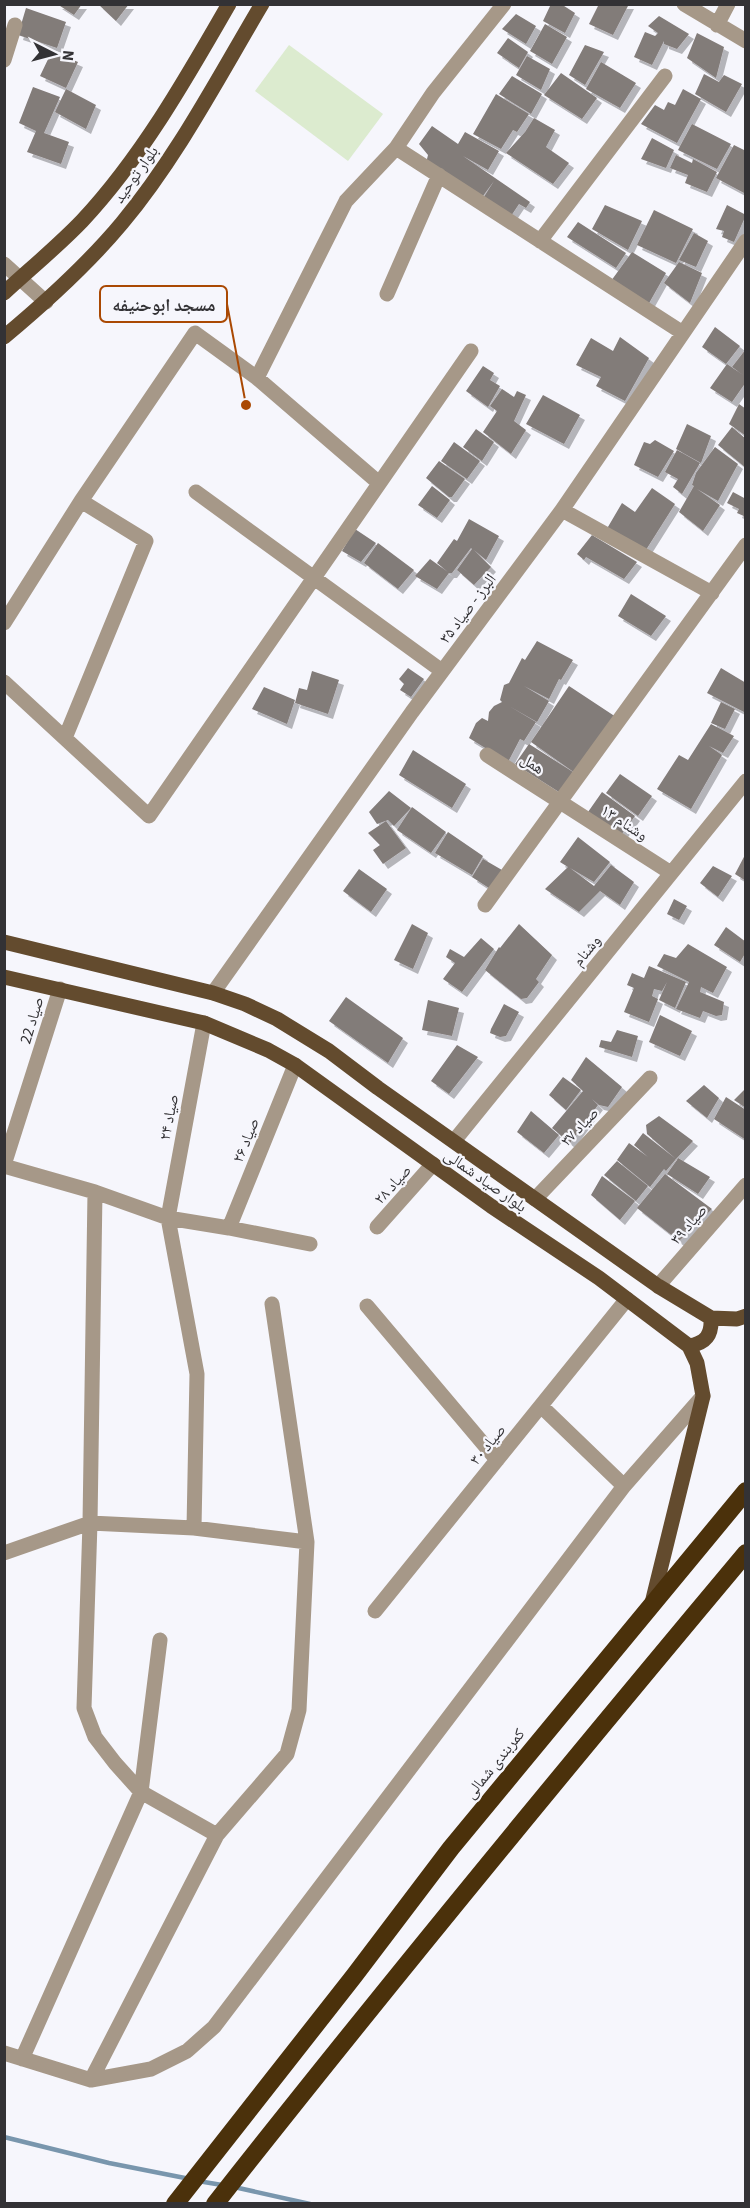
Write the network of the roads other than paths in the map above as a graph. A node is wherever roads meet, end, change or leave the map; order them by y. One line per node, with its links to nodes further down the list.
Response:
1 (229, 4): 10 (main road, بلوار توحید)
2 (262, 4): 12 (main road, بلوار توحید)
3 (504, 4): 13 (street)
4 (684, 4): 6 (street)
5 (728, 4): 6 (street)
6 (717, 25): 8 (street)
7 (15, 26): 9 (street)
8 (746, 41)
9 (4, 60)
10 (188, 75): 12 (main road); 18 (main road, بلوار توحید)
11 (665, 76): 15 (street)
12 (210, 90): 21 (main road, بلوار توحید)
13 (396, 148): 14 (street); 25 (street)
14 (439, 175): 15 (street); 20 (street)
15 (540, 241): 22 (street)
16 (746, 241): 22 (street, البرز - صیاد ۳۵)
17 (4, 264): 18 (street)
18 (21, 278): 19 (main road, بلوار توحید); 21 (street)
19 (4, 293)
20 (387, 294)
21 (46, 302): 23 (main road, بلوار توحید)
22 (683, 333): 29 (street, البرز - صیاد ۳۵)
23 (4, 337)
24 (471, 351): 26 (street)
25 (257, 378): 26 (street); 28 (street)
26 (379, 483): 31 (street)
27 (196, 492): 31 (street)
28 (81, 501): 33 (street); 36 (street)
29 (562, 510): 32 (street); 34 (street, البرز - صیاد ۳۵)
30 (746, 545): 32 (street)
31 (315, 576): 34 (street); 36 (street)
32 (712, 593): 39 (street)
33 (4, 623)
34 (442, 671): 45 (street, البرز - صیاد ۳۵)
35 (4, 682): 36 (street)
36 (65, 738)
37 (486, 755): 39 (street, همل)
38 (746, 781): 40 (street, وشنام)
39 (560, 802): 40 (street, وشنام ۱۳); 41 (street)
40 (671, 873): 49 (street, وشنام)
41 (484, 905)
42 (4, 942): 45 (main road, بلوار صیاد شمالی)
43 (4, 977): 44 (main road, بلوار صیاد شمالی)
44 (60, 989): 46 (main road, بلوار صیاد شمالی); 51 (street, صیاد 22)
45 (213, 993): 49 (main road, بلوار صیاد شمالی)
46 (204, 1023): 47 (main road, بلوار صیاد شمالی); 55 (street, صیاد ۲۴)
47 (295, 1065): 50 (main road, بلوار صیاد شمالی); 57 (street, صیاد ۲۶)
48 (650, 1078): 54 (street, صیاد ۳۷)
49 (454, 1141): 54 (main road, بلوار صیاد شمالی)
50 (433, 1164): 56 (street, صیاد ۲۸); 60 (main road, بلوار صیاد شمالی)
51 (4, 1166): 53 (street)
52 (746, 1185): 59 (street, صیاد ۳۹)
53 (95, 1192): 55 (street); 71 (street)
54 (535, 1199): 59 (main road, بلوار صیاد شمالی)
55 (168, 1218): 57 (street); 72 (street)
56 (377, 1227)
57 (229, 1228): 58 (street)
58 (310, 1244)
59 (658, 1286): 64 (main road, بلوار صیاد شمالی)
60 (627, 1299): 65 (main road, بلوار صیاد شمالی); 67 (street, صیاد ۳۰)
61 (272, 1304): 73 (street)
62 (367, 1306): 68 (street)
63 (746, 1316): 64 (main road)
64 (711, 1318): 65 (main road)
65 (689, 1346): 66 (main road)
66 (703, 1396): 69 (street); 76 (main road)
67 (541, 1406): 68 (street, صیاد ۳۰); 69 (street)
68 (497, 1460): 77 (street, صیاد ۳۰)
69 (624, 1486): 83 (street)
70 (746, 1491): 76 (highway, کمربندی شمالی)
71 (90, 1523): 72 (street); 74 (street); 79 (street)
72 (194, 1528): 73 (street)
73 (307, 1542): 80 (street)
74 (4, 1553)
75 (746, 1553): 85 (highway)
76 (652, 1604): 84 (highway, کمربندی شمالی)
77 (375, 1611)
78 (160, 1640): 79 (street)
79 (141, 1792): 80 (street); 82 (street)
80 (217, 1835): 83 (street)
81 (4, 2053): 82 (street)
82 (22, 2059): 83 (street)
83 (91, 2080)
84 (175, 2204)
85 (215, 2204)

